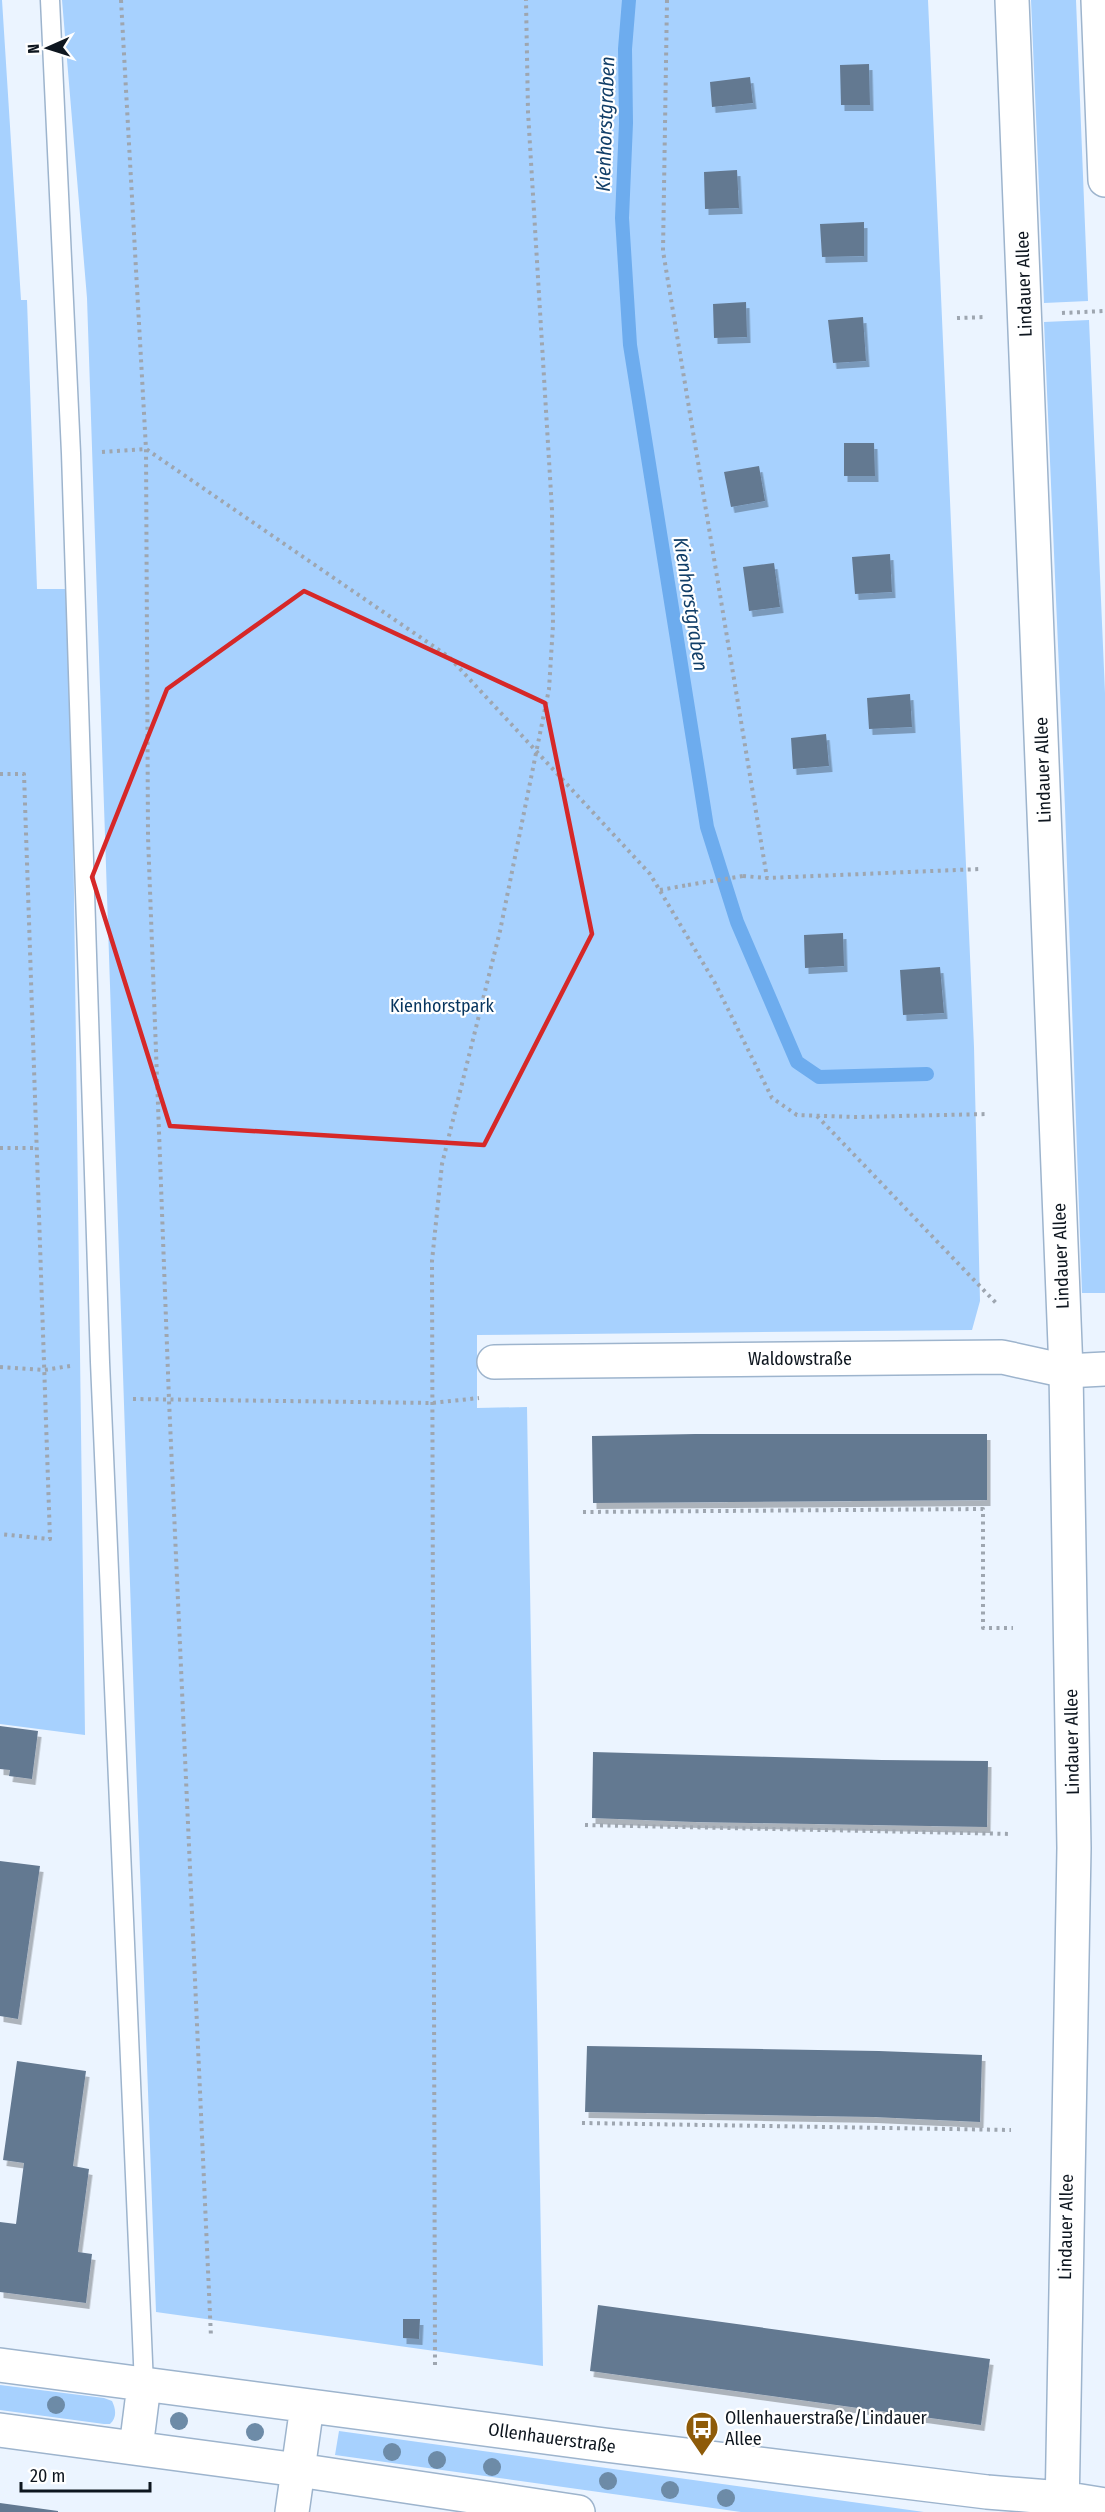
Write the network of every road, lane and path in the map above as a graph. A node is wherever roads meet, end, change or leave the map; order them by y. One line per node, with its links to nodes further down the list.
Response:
1 (50, 0): 9 (lane)
2 (121, 0): 8 (path)
3 (526, 0): 10 (path)
4 (666, 0): 13 (path)
5 (1012, 0): 25 (main road, Lindauer Allee)
6 (1098, 0): 7 (main road)
7 (1105, 180)
8 (146, 449): 9 (path); 10 (path); 27 (path)
9 (71, 453): 20 (lane)
10 (536, 753): 14 (path); 28 (path)
11 (0, 774): 18 (path)
12 (980, 869): 13 (path)
13 (766, 878): 14 (path, bridge)
14 (660, 890): 16 (path)
15 (988, 1114): 16 (path)
16 (817, 1115): 19 (path)
17 (0, 1148): 18 (path)
18 (35, 1148): 24 (path)
19 (997, 1304)
20 (100, 1362): 24 (path); 26 (lane)
21 (494, 1362): 25 (main road, Waldowstraße); 28 (path)
22 (0, 1367): 24 (path)
23 (1105, 1369): 25 (main road, Waldowstraße)
24 (44, 1370): 30 (path)
25 (1065, 1371): 44 (main road, Lindauer Allee)
26 (102, 1398): 27 (path); 39 (lane)
27 (169, 1400): 28 (path); 36 (path)
28 (432, 1403): 37 (path)
29 (582, 1512): 31 (path)
30 (0, 1534)
31 (1013, 1628)
32 (585, 1825): 33 (path)
33 (1012, 1834)
34 (582, 2123): 35 (path)
35 (1011, 2130)
36 (211, 2337)
37 (435, 2364)
38 (0, 2365): 39 (main road, Ollenhauerstraße)
39 (144, 2385): 40 (main road, Ollenhauerstraße); 42 (main road)
40 (307, 2406): 43 (main road); 44 (main road, Ollenhauerstraße)
41 (0, 2430): 42 (main road)
42 (136, 2448): 43 (main road)
43 (298, 2470): 46 (main road); 47 (main road)
44 (1062, 2505): 45 (main road, Ollenhauerstraße)
45 (1105, 2505)
46 (292, 2512)
47 (578, 2512)

